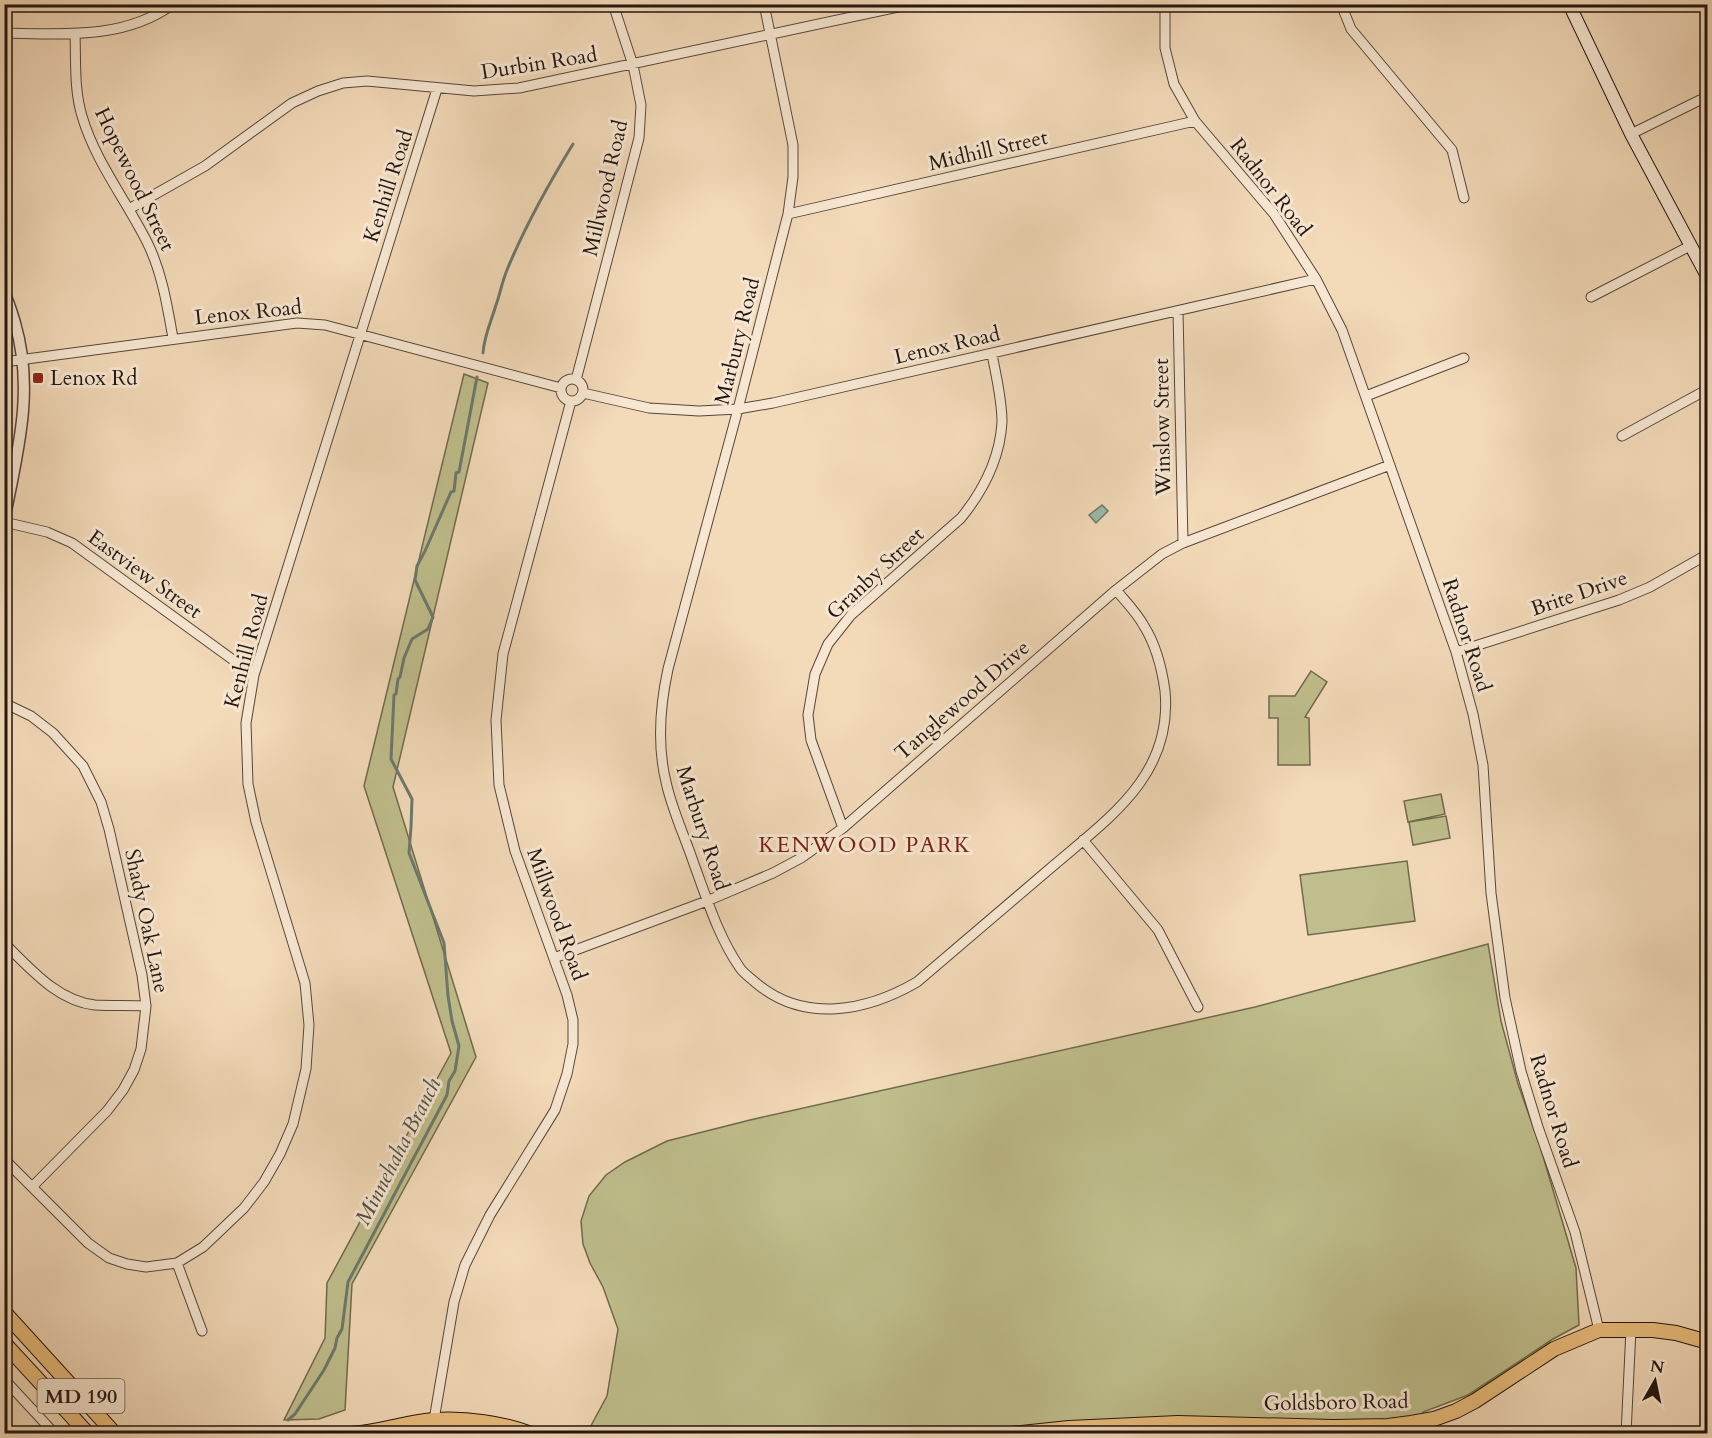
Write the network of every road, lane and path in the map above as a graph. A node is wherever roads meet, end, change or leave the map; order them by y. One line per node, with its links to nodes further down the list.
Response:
1 (173, 4): 9 (street)
2 (614, 4): 11 (street, Millwood Road)
3 (764, 4): 10 (street, Marbury Road)
4 (912, 4): 10 (street, Durbin Road)
5 (1165, 4): 14 (street, Radnor Road)
6 (1341, 4): 16 (street)
7 (1569, 4): 15 (main road)
8 (4, 33): 9 (street)
9 (75, 34): 17 (street, Hopewood Street)
10 (771, 35): 11 (street, Durbin Road); 18 (street, Marbury Road)
11 (633, 65): 12 (street, Durbin Road); 31 (street, Millwood Road)
12 (437, 89): 17 (street, Durbin Road); 25 (street, Kenhill Road)
13 (1707, 98): 15 (street)
14 (1195, 121): 18 (street, Midhill Street); 21 (street, Radnor Road)
15 (1631, 134): 19 (main road)
16 (1464, 198)
17 (129, 209): 26 (street, Hopewood Street)
18 (788, 214): 37 (street, Marbury Road)
19 (1690, 246): 20 (main road); 23 (street)
20 (1707, 278)
21 (1316, 279): 24 (street, Lenox Road); 35 (street, Radnor Road)
22 (4, 293): 29 (street)
23 (1591, 297)
24 (1178, 311): 27 (street, Lenox Road); 41 (street, Winslow Street)
25 (360, 334): 26 (street, Lenox Road); 32 (street, Lenox Road); 45 (street, Kenhill Road)
26 (172, 338): 29 (street, Lenox Road)
27 (992, 354): 37 (street, Lenox Road); 47 (street, Granby Street)
28 (1464, 358): 35 (street)
29 (22, 359): 30 (street, Lenox Road); 40 (street)
30 (4, 362)
31 (576, 380): 32 (street); 34 (street)
32 (561, 387): 36 (street)
33 (1707, 389): 38 (street)
34 (583, 393): 36 (street); 37 (street, Lenox Road)
35 (1366, 396): 39 (street, Radnor Road)
36 (571, 401): 51 (street, Millwood Road)
37 (738, 409): 49 (street, Marbury Road)
38 (1622, 436)
39 (1390, 465): 41 (street, Tanglewood Drive); 44 (street, Radnor Road)
40 (4, 521): 45 (street, Eastview Street)
41 (1183, 543): 43 (street, Tanglewood Drive)
42 (1707, 554): 44 (street, Brite Drive)
43 (1116, 590): 47 (street, Tanglewood Drive); 48 (street, Marbury Road)
44 (1456, 652): 59 (street, Radnor Road)
45 (254, 675): 56 (street, Kenhill Road)
46 (4, 703): 52 (street, Shady Oak Lane)
47 (843, 828): 49 (street, Tanglewood Drive)
48 (1083, 840): 49 (street, Marbury Road); 53 (street)
49 (707, 901): 51 (street, Tanglewood Drive)
50 (4, 943): 52 (street)
51 (554, 958): 64 (street, Millwood Road)
52 (146, 1006): 55 (street, Shady Oak Lane)
53 (1198, 1007)
54 (4, 1159): 55 (street)
55 (32, 1186): 56 (street)
56 (177, 1263): 60 (street)
57 (4, 1312): 65 (main road, MD 190)
58 (1631, 1329): 59 (main road, Goldsboro Road); 61 (main road, Goldsboro Road); 72 (street)
59 (1599, 1330): 71 (main road, Goldsboro Road)
60 (202, 1331)
61 (1707, 1342)
62 (4, 1343): 68 (main road, MD 190)
63 (4, 1379): 67 (street)
64 (434, 1420): 66 (main road); 70 (main road)
65 (115, 1433)
66 (364, 1433): 69 (main road)
67 (55, 1434)
68 (88, 1434)
69 (351, 1434)
70 (531, 1434)
71 (1012, 1434)
72 (1626, 1434)

